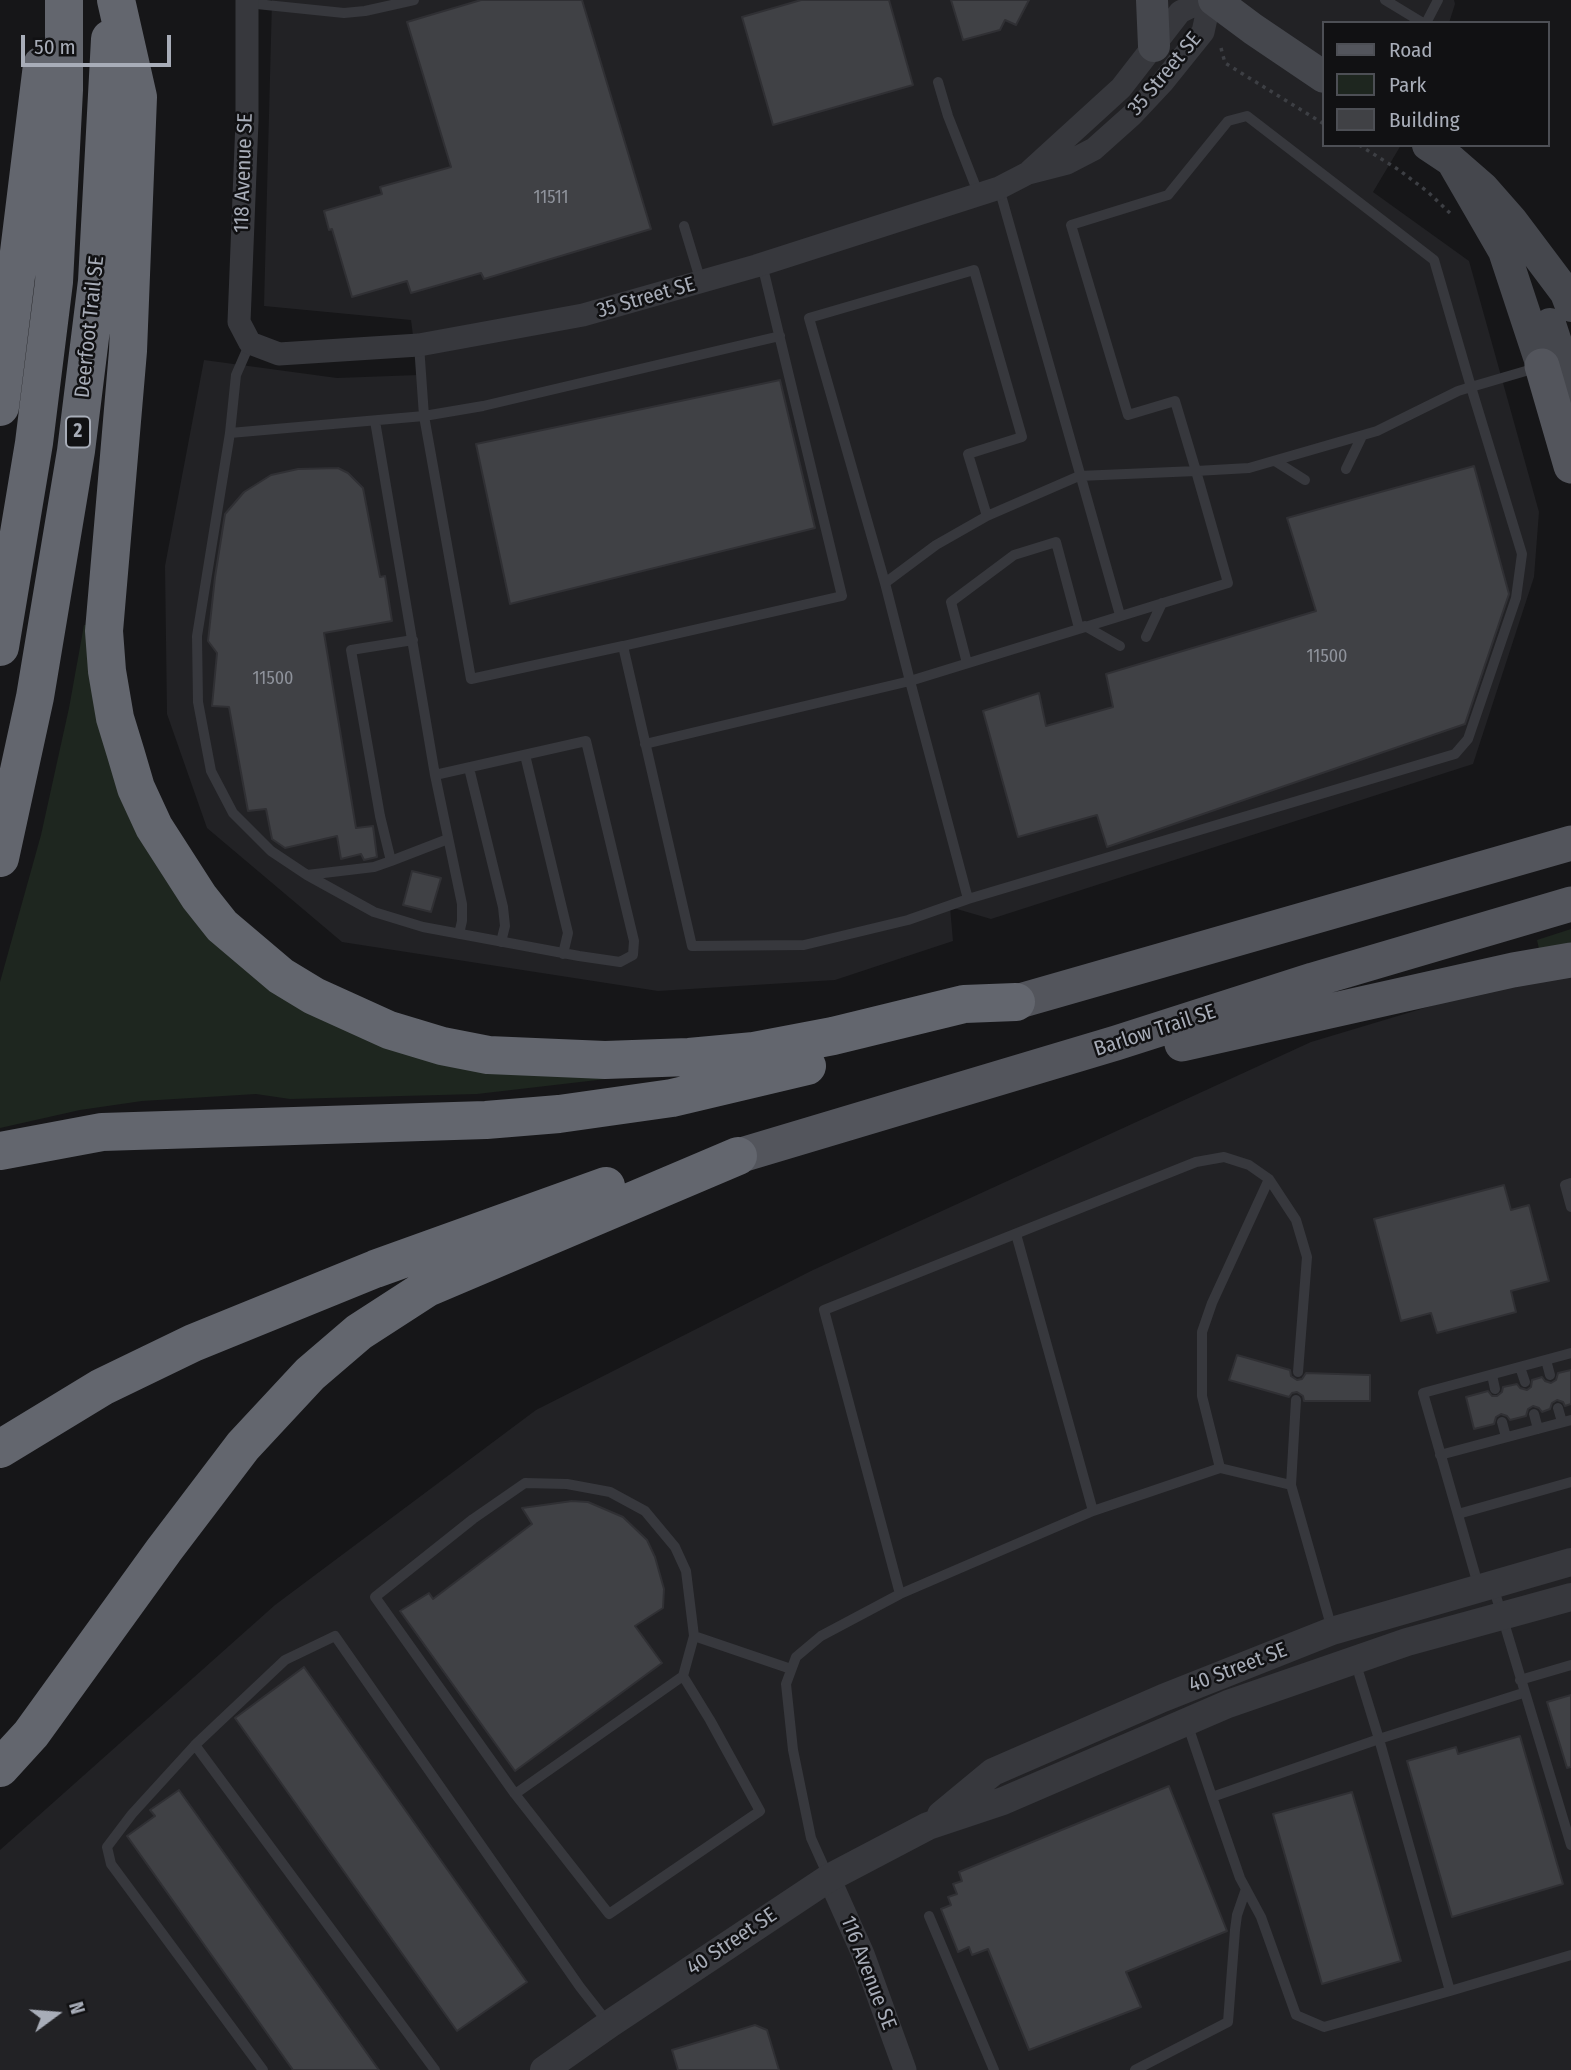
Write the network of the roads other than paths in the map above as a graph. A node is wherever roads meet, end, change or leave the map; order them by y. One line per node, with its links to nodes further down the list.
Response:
1 (50, 0): 32 (highway)
2 (64, 0): 52 (highway, Deerfoot Trail SE / 2)
3 (111, 0): 61 (highway, Deerfoot Trail SE / 2)
4 (117, 0): 70 (highway)
5 (414, 0): 12 (lane)
6 (1152, 0): 15 (main road)
7 (1204, 0): 15 (street, 35 Street SE)
8 (1212, 0): 16 (main road); 19 (street, 35 Street SE)
9 (1385, 0): 13 (lane)
10 (1438, 0): 14 (lane)
11 (247, 1): 12 (lane); 27 (street, 118 Avenue SE)
12 (319, 5)
13 (1421, 21)
14 (1425, 21)
15 (1154, 46): 19 (street, 35 Street SE)
16 (1322, 76)
17 (938, 82): 20 (lane)
18 (1440, 153): 21 (main road); 29 (main road)
19 (1028, 173): 20 (street, 35 Street SE)
20 (989, 191): 23 (street, 35 Street SE); 41 (lane)
21 (1512, 221): 25 (main road); 31 (main road)
22 (684, 226): 24 (lane)
23 (762, 264): 24 (street, 35 Street SE); 26 (lane)
24 (701, 282): 28 (street, 35 Street SE)
25 (1571, 306)
26 (780, 336): 33 (lane); 50 (lane)
27 (250, 343): 28 (street, 35 Street SE); 35 (lane)
28 (419, 345): 33 (lane)
29 (1542, 366): 30 (lane); 38 (main road)
30 (1471, 387): 36 (lane); 40 (lane); 64 (lane)
31 (1571, 388)
32 (0, 407)
33 (424, 416): 34 (lane); 50 (lane)
34 (375, 421): 35 (lane); 49 (lane)
35 (230, 433): 63 (lane)
36 (1362, 436): 37 (lane); 39 (lane)
37 (1275, 461): 40 (lane); 42 (lane)
38 (1571, 466)
39 (1346, 469)
40 (1196, 471): 41 (lane); 45 (lane)
41 (1079, 476): 43 (lane); 46 (lane)
42 (1305, 480)
43 (986, 516): 44 (lane); 44 (lane)
44 (884, 583): 54 (lane)
45 (1162, 603): 46 (lane); 48 (lane)
46 (1119, 615): 47 (lane)
47 (1082, 627): 51 (lane); 53 (lane); 53 (lane)
48 (1146, 637)
49 (412, 639): 58 (lane); 62 (lane)
50 (623, 646): 55 (lane)
51 (1120, 646)
52 (0, 647)
53 (967, 663): 54 (lane)
54 (910, 681): 55 (lane); 64 (lane)
55 (645, 744): 64 (lane)
56 (525, 755): 57 (lane); 68 (lane); 68 (lane)
57 (470, 768): 58 (lane); 67 (lane)
58 (435, 775): 59 (lane)
59 (448, 839): 62 (lane); 66 (lane)
60 (1571, 843): 70 (main road)
61 (0, 858)
62 (391, 861): 63 (lane)
63 (307, 875): 66 (lane)
64 (968, 899)
65 (1571, 904): 71 (main road, Barlow Trail SE)
66 (459, 934): 67 (lane)
67 (500, 942): 68 (lane)
68 (563, 954)
69 (1571, 960): 71 (main road)
70 (1016, 1002): 72 (highway)
71 (1116, 1043): 73 (main road, Barlow Trail SE)
72 (0, 1151)
73 (738, 1156): 93 (highway); 116 (highway)
74 (1269, 1179): 77 (lane); 81 (lane); 95 (lane)
75 (1571, 1183): 76 (lane)
76 (1571, 1208)
77 (1016, 1234): 98 (lane); 102 (lane)
78 (1571, 1353): 79 (lane)
79 (1546, 1360): 80 (lane); 83 (lane)
80 (1520, 1367): 82 (lane); 84 (lane)
81 (1298, 1372)
82 (1492, 1375): 85 (lane); 94 (lane)
83 (1550, 1375)
84 (1525, 1382)
85 (1495, 1389)
86 (1296, 1400): 97 (lane)
87 (1558, 1408): 89 (lane)
88 (1534, 1414): 91 (lane)
89 (1566, 1421): 91 (lane)
90 (1502, 1422): 92 (lane)
91 (1538, 1429): 92 (lane)
92 (1506, 1437): 94 (lane)
93 (0, 1449)
94 (1440, 1455): 99 (lane)
95 (1220, 1468): 97 (lane); 98 (lane)
96 (1571, 1482): 99 (lane)
97 (1291, 1485): 105 (lane)
98 (1093, 1511): 102 (lane)
99 (1458, 1514): 101 (lane)
100 (1571, 1562): 101 (street, 40 Street SE)
101 (1485, 1587): 104 (lane); 105 (street, 40 Street SE)
102 (900, 1594): 109 (lane)
103 (1571, 1597): 104 (street, 40 Street SE)
104 (1501, 1616): 107 (street, 40 Street SE); 111 (lane)
105 (1332, 1631): 119 (street, 40 Street SE)
106 (694, 1636): 109 (lane); 110 (lane); 117 (lane)
107 (1354, 1660): 113 (street, 40 Street SE); 114 (lane)
108 (1571, 1665): 111 (lane)
109 (791, 1669): 121 (lane)
110 (683, 1676): 117 (lane); 117 (lane)
111 (1520, 1680): 112 (lane)
112 (1523, 1693): 114 (lane); 120 (lane)
113 (1187, 1722): 118 (lane); 119 (street, 40 Street SE)
114 (1379, 1739): 118 (lane); 125 (lane)
115 (195, 1745): 126 (lane); 127 (lane); 128 (lane)
116 (0, 1768)
117 (515, 1794)
118 (1212, 1797): 122 (lane)
119 (928, 1826): 121 (street, 40 Street SE)
120 (1571, 1845)
121 (829, 1878): 126 (street, 40 Street SE); 130 (street, 116 Avenue SE)
122 (1246, 1889): 125 (lane); 132 (lane)
123 (929, 1916): 131 (lane)
124 (1571, 1955): 125 (lane)
125 (1450, 1991)
126 (609, 2024): 129 (street, 40 Street SE)
127 (263, 2070)
128 (435, 2070)
129 (544, 2070)
130 (905, 2070)
131 (994, 2070)
132 (1135, 2070)

